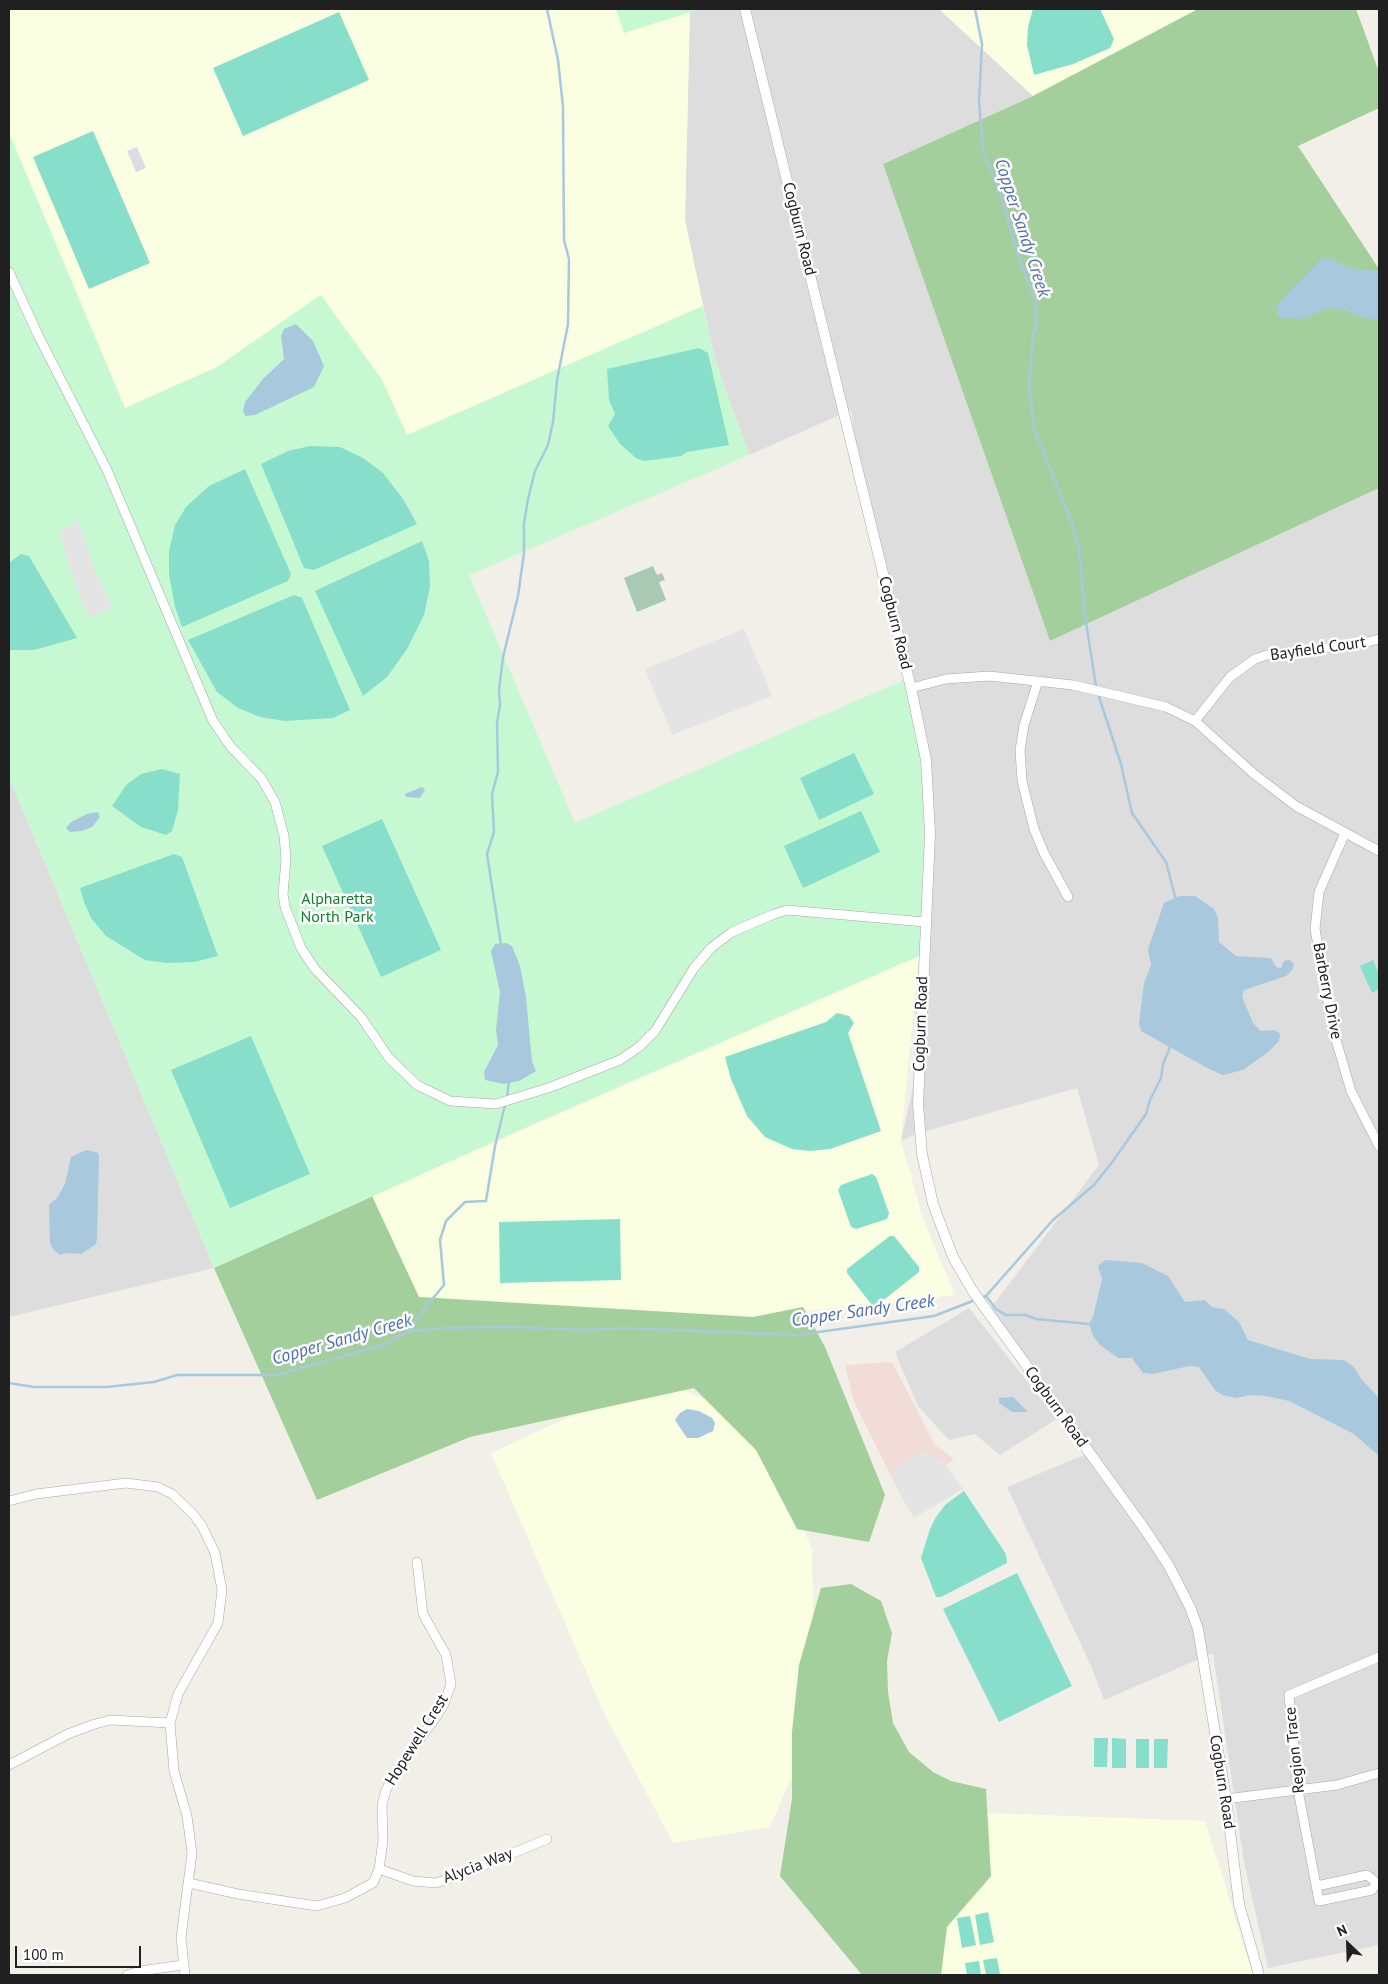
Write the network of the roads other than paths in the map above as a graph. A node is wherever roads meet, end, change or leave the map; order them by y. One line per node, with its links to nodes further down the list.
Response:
1 (745, 9): 5 (street, Cogburn Road)
2 (9, 272): 10 (street)
3 (1379, 639): 6 (street, Bayfield Court)
4 (1038, 681): 5 (street); 6 (street); 9 (street)
5 (911, 688): 10 (street, Cogburn Road)
6 (1195, 721): 7 (street)
7 (1345, 833): 8 (street); 11 (street, Barberry Drive)
8 (1379, 851)
9 (1068, 897)
10 (925, 922): 19 (street, Cogburn Road)
11 (1379, 1146)
12 (9, 1501): 15 (street)
13 (417, 1562): 21 (street, Hopewell Crest)
14 (1379, 1657): 18 (street, Region Trace)
15 (170, 1723): 16 (street); 23 (street)
16 (9, 1765)
17 (1379, 1773): 18 (street)
18 (1298, 1790): 19 (street); 24 (street, Region Trace)
19 (1226, 1800): 28 (street, Cogburn Road)
20 (547, 1839): 21 (street, Alycia Way)
21 (379, 1869): 23 (street, Hopewell Crest)
22 (1378, 1882): 24 (street); 24 (street, Region Trace)
23 (189, 1883): 25 (street)
24 (1317, 1886)
25 (183, 1965): 26 (street); 27 (street)
26 (128, 1975)
27 (185, 1975)
28 (1259, 1975)

